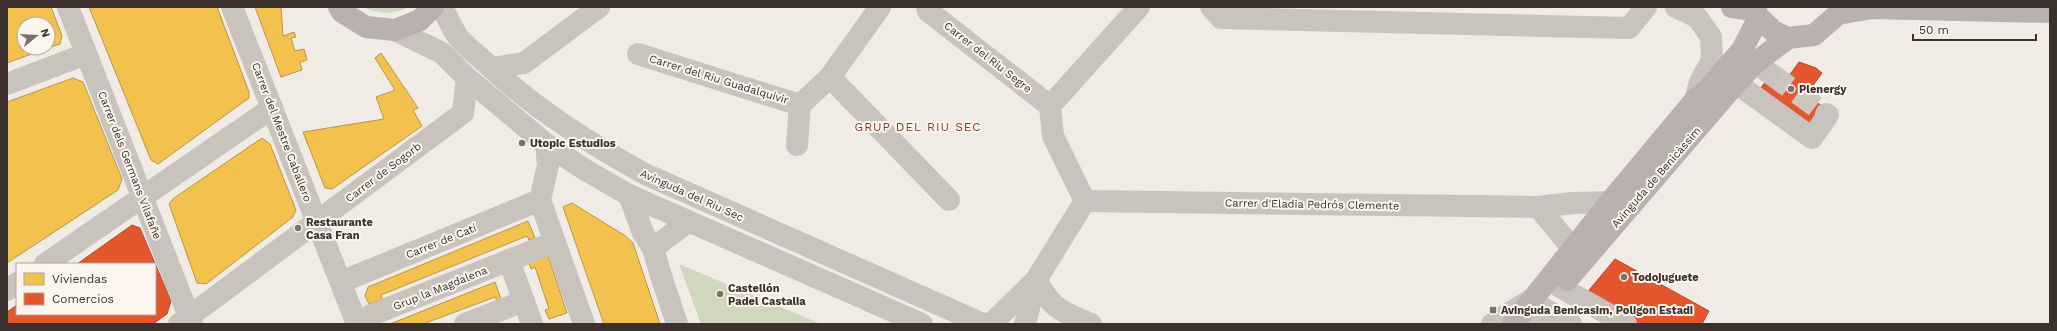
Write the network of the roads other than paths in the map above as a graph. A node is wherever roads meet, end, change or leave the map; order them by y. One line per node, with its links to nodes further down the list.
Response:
1 (68, 7): 20 (street, Carrer dels Germans Vilafañe)
2 (232, 7): 32 (street, Carrer del Mestre Caballero)
3 (339, 7): 18 (main road)
4 (433, 7): 18 (main road)
5 (442, 7): 23 (street, Avinguda del Riu Sec)
6 (599, 7): 17 (street)
7 (880, 7): 24 (street)
8 (927, 7): 31 (street, Carrer del Riu Segre)
9 (1139, 7): 31 (street)
10 (1211, 7): 11 (street)
11 (1646, 7)
12 (1676, 7): 29 (street)
13 (1732, 7): 15 (main road)
14 (1838, 11): 16 (main road); 19 (main road)
15 (1756, 12): 19 (main road); 29 (main road, Avinguda de Benicàssim)
16 (2050, 12)
17 (583, 14): 22 (street)
18 (395, 30): 25 (street)
19 (1788, 38): 26 (main road, Avinguda de Benicàssim)
20 (86, 54): 27 (street); 39 (street, Carrer dels Germans Vilafañe)
21 (638, 54): 30 (street, Carrer del Riu Guadalquivir)
22 (524, 63): 23 (street); 28 (street)
23 (492, 68): 28 (street, Avinguda del Riu Sec)
24 (830, 77): 30 (street); 40 (street)
25 (468, 78): 34 (street); 44 (street, Carrer de Sogorb)
26 (1736, 83): 33 (street); 54 (main road, Avinguda de Benicàssim)
27 (7, 84)
28 (521, 94): 65 (street, Avinguda del Riu Sec)
29 (1695, 100): 42 (main road, Avinguda de Benicàssim)
30 (800, 105): 35 (street)
31 (1050, 106): 41 (street)
32 (272, 108): 39 (street); 44 (street, Carrer del Mestre Caballero)
33 (1826, 114)
34 (546, 144): 36 (street); 37 (street)
35 (797, 145)
36 (587, 171): 37 (street); 38 (street)
37 (542, 192): 46 (street); 52 (street, Carrer de Catí)
38 (629, 195): 45 (street); 47 (street)
39 (142, 197): 50 (street); 59 (street, Carrer dels Germans Vilafañe)
40 (949, 200)
41 (1085, 201): 43 (street, Carrer d'Eladia Pedrós Clemente); 51 (street)
42 (1610, 202): 43 (street, Carrer d'Eladia Pedrós Clemente); 48 (main road, Avinguda de Benicàssim)
43 (1538, 207): 48 (street)
44 (317, 222): 52 (street, Carrer del Mestre Caballero); 59 (street, Carrer de Sogorb)
45 (688, 222): 47 (street); 64 (street)
46 (555, 242): 49 (street, Grup la Magdalena); 60 (street)
47 (653, 248): 63 (street)
48 (1573, 249): 57 (main road, Avinguda de Benicàssim)
49 (509, 260): 56 (street); 58 (street, Grup la Magdalena)
50 (46, 263)
51 (1036, 280): 66 (street); 67 (street); 68 (street)
52 (341, 282): 58 (street, Carrer del Mestre Caballero)
53 (16, 284): 55 (street)
54 (1560, 287): 57 (main road, Avinguda de Benicàssim); 72 (street)
55 (7, 290)
56 (524, 301): 61 (street); 62 (street)
57 (1536, 313): 69 (street, Avinguda de Benicàssim); 70 (main road, Avinguda de Benicàssim); 71 (street)
58 (364, 320)
59 (186, 322)
60 (581, 323)
61 (465, 324)
62 (532, 324)
63 (677, 324)
64 (922, 324)
65 (983, 324)
66 (991, 324)
67 (1025, 324)
68 (1091, 324)
69 (1492, 324)
70 (1513, 324)
71 (1571, 324)
72 (1626, 324)

